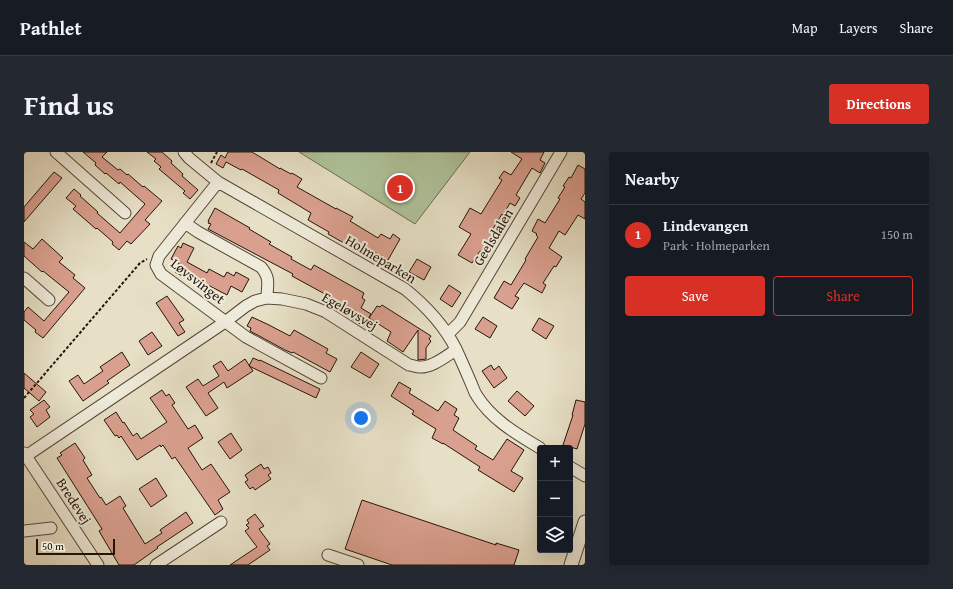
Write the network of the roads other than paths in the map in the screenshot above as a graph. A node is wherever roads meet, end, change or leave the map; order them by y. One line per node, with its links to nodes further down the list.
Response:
1 (56, 152): 5 (street)
2 (184, 152): 4 (street, Holmeparken)
3 (561, 152): 11 (street, Geelsdalen)
4 (218, 182): 6 (street, Løvsvinget); 11 (street, Holmeparken)
5 (125, 213)
6 (186, 223): 8 (street); 10 (street, Løvsvinget)
7 (24, 278): 9 (street)
8 (266, 298): 10 (street, Egeløvsvej); 12 (street, Egeløvsvej)
9 (49, 300)
10 (225, 322): 13 (street); 15 (street, Egeløvsvej)
11 (448, 334): 12 (street, Holmeparken)
12 (456, 350): 14 (street, Holmeparken)
13 (321, 378)
14 (537, 446)
15 (26, 460): 23 (street, Bredevej)
16 (573, 469): 17 (street)
17 (585, 476)
18 (221, 522): 24 (street)
19 (585, 522): 26 (street)
20 (51, 528): 21 (street)
21 (24, 531)
22 (328, 555): 25 (street)
23 (98, 565)
24 (156, 565)
25 (358, 565)
26 (571, 565)

